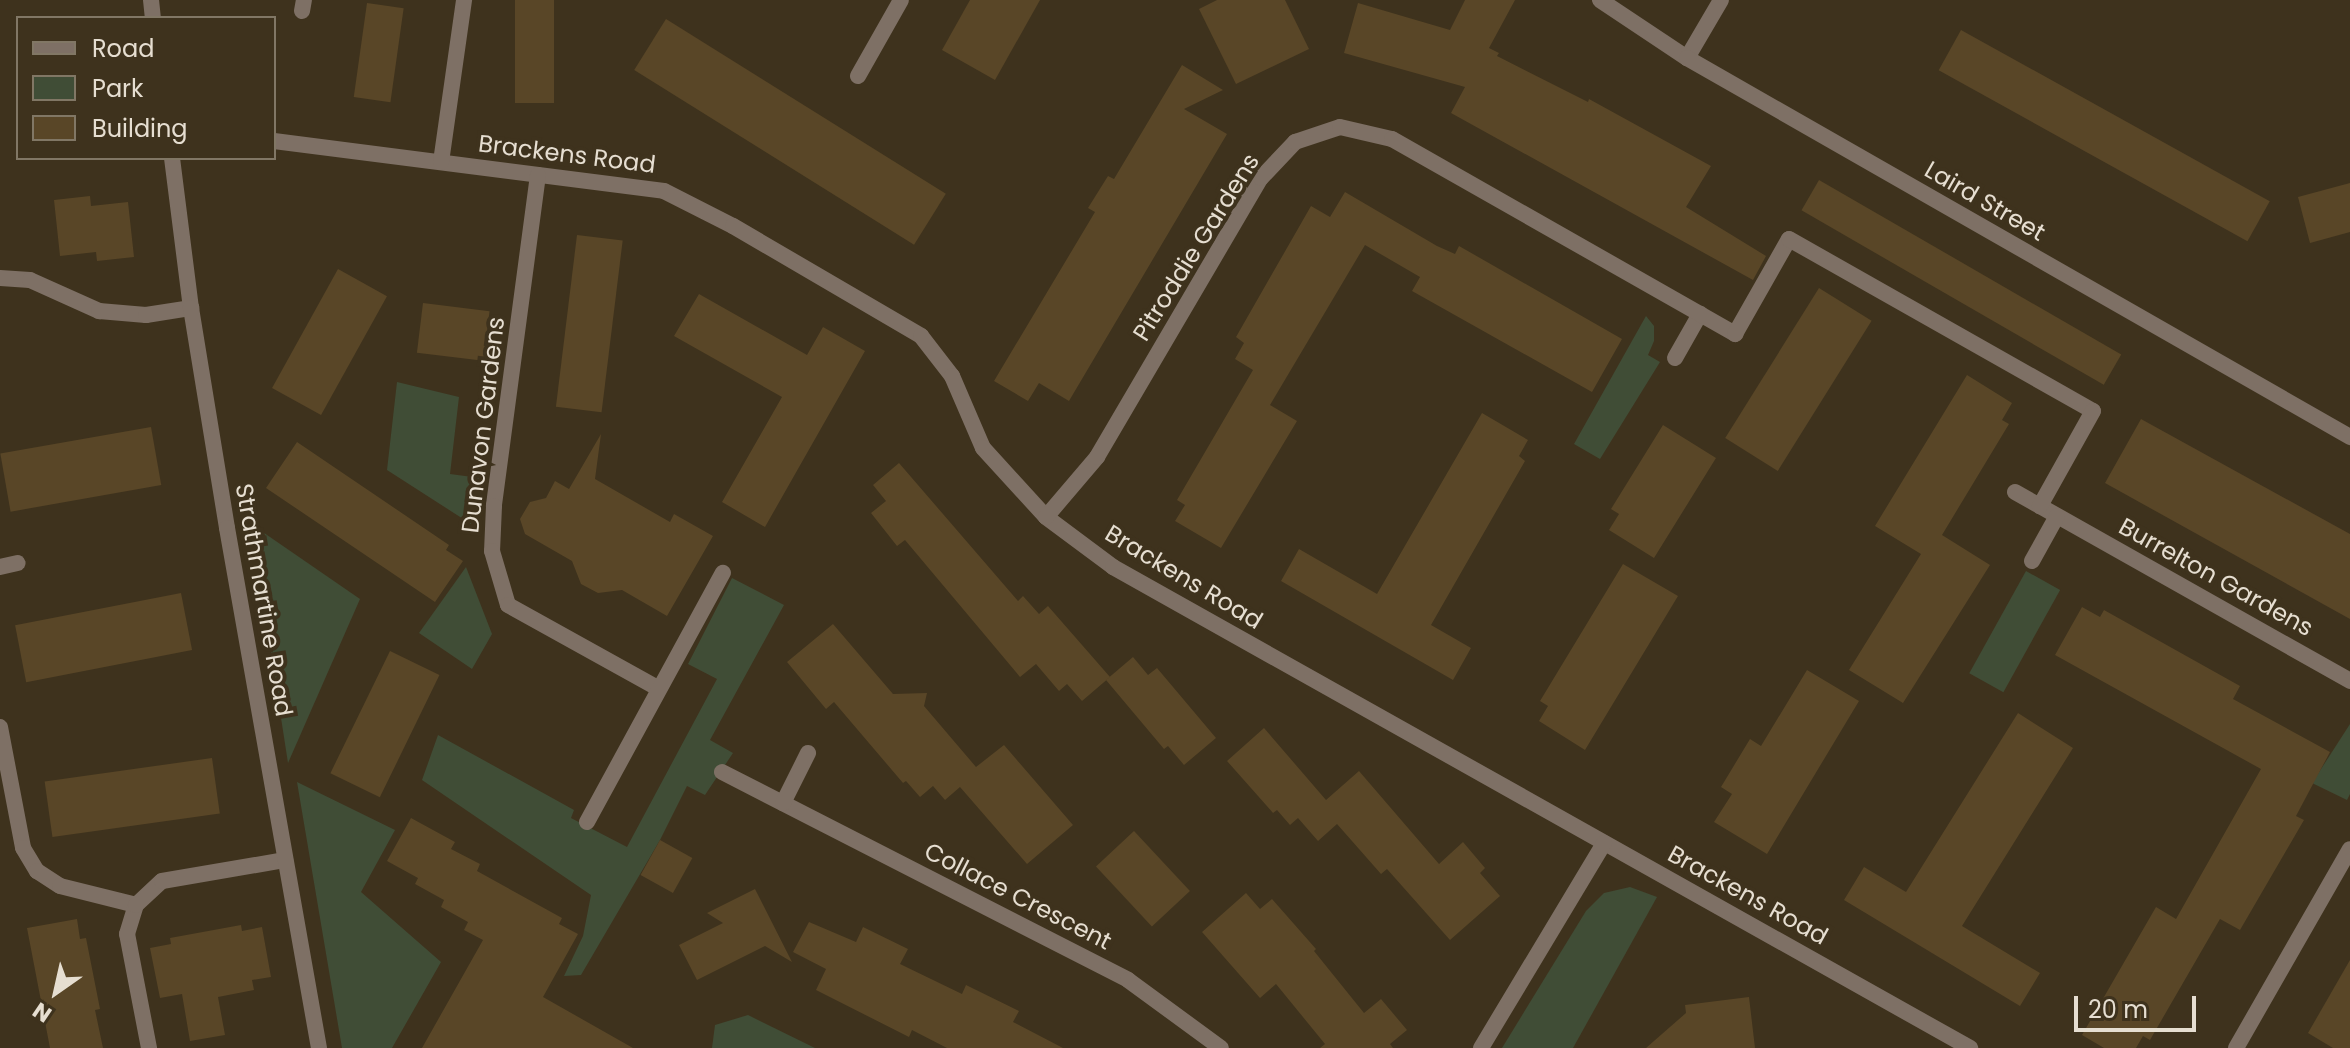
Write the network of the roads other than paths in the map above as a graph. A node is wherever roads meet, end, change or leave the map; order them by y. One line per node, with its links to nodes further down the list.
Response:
1 (464, 0): 9 (street)
2 (901, 0): 6 (street)
3 (1600, 0): 5 (street, Laird Street)
4 (1721, 0): 5 (street)
5 (1687, 58): 15 (street, Laird Street)
6 (858, 76)
7 (276, 141): 9 (street, Brackens Road)
8 (172, 160): 12 (street, Strathmartine Road)
9 (441, 162): 10 (street, Brackens Road)
10 (538, 175): 19 (street, Brackens Road); 25 (street, Dunavon Gardens)
11 (0, 278): 12 (street)
12 (191, 308): 33 (street, Strathmartine Road)
13 (1700, 314): 14 (street); 17 (street, Pitroddie Gardens); 19 (street, Pitroddie Gardens)
14 (1675, 358)
15 (2350, 437)
16 (2015, 492): 17 (street, Burrelton Gardens)
17 (2040, 506): 18 (street, Burrelton Gardens)
18 (2057, 516): 20 (street); 24 (street, Burrelton Gardens)
19 (1046, 517): 31 (street, Brackens Road)
20 (2032, 561)
21 (18, 563): 22 (street)
22 (0, 567)
23 (723, 573): 25 (street)
24 (2350, 681)
25 (658, 688): 30 (street)
26 (0, 727): 34 (street)
27 (808, 753): 29 (street)
28 (722, 772): 29 (street, Collace Crescent)
29 (783, 803): 37 (street, Collace Crescent)
30 (587, 822)
31 (1604, 843): 38 (street); 39 (street, Brackens Road)
32 (2350, 849): 40 (street)
33 (285, 860): 34 (street); 36 (street, Strathmartine Road)
34 (136, 905): 35 (street)
35 (149, 1048)
36 (319, 1048)
37 (1221, 1048)
38 (1481, 1048)
39 (1970, 1048)
40 (2236, 1048)

